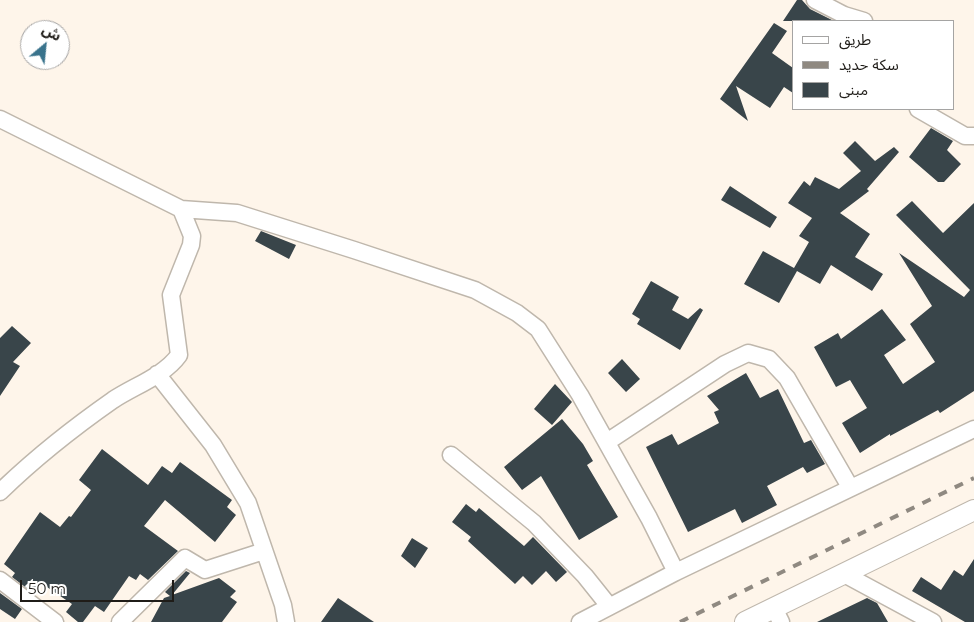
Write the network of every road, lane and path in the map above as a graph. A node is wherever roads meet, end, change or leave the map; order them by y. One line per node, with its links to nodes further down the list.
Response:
1 (815, 0): 2 (street)
2 (861, 20)
3 (920, 110): 5 (street)
4 (0, 119): 6 (street)
5 (974, 136)
6 (182, 209): 7 (street); 9 (street)
7 (156, 374): 12 (street); 14 (street)
8 (974, 429): 11 (street)
9 (607, 442): 11 (street); 15 (street)
10 (451, 455): 18 (street)
11 (850, 487): 15 (street)
12 (0, 492)
13 (974, 510): 16 (street)
14 (264, 551): 21 (street); 22 (street)
15 (676, 572): 18 (street)
16 (844, 574): 19 (street); 25 (street)
17 (0, 580): 20 (street)
18 (609, 606): 23 (street)
19 (778, 615): 24 (street)
20 (55, 622)
21 (120, 622)
22 (286, 622)
23 (580, 622)
24 (744, 622)
25 (933, 622)

